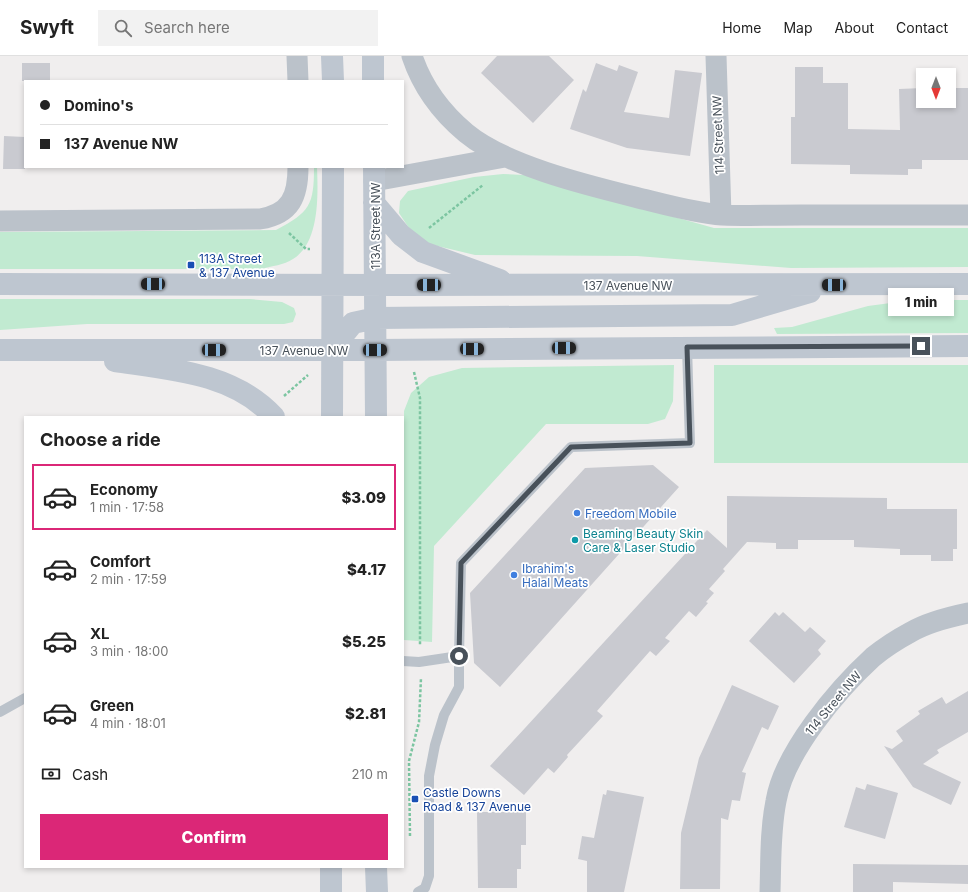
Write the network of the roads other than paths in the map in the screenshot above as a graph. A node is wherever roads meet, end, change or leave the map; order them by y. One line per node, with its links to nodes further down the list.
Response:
1 (297, 56): 6 (street)
2 (332, 56): 7 (main road)
3 (373, 56): 8 (main road)
4 (412, 56): 9 (street)
5 (716, 56): 14 (street, 114 Street NW)
6 (298, 80)
7 (332, 80)
8 (373, 80)
9 (505, 156): 12 (street); 14 (street)
10 (298, 168): 16 (street)
11 (333, 168): 19 (main road)
12 (374, 174): 13 (main road, 113A Street NW)
13 (374, 203): 20 (main road, 113A Street NW); 21 (main road)
14 (721, 215): 15 (street)
15 (968, 215)
16 (0, 221)
17 (0, 284): 19 (main road, 137 Avenue NW)
18 (968, 284): 22 (main road, 137 Avenue NW)
19 (333, 285): 20 (main road, 137 Avenue NW); 28 (main road)
20 (375, 285): 21 (main road, 137 Avenue NW); 23 (main road, 113A Street NW)
21 (514, 285): 22 (main road, 137 Avenue NW)
22 (834, 285): 23 (main road)
23 (376, 318): 28 (main road); 29 (main road, 113A Street NW)
24 (968, 346): 25 (main road, 137 Avenue NW)
25 (687, 347): 29 (main road, 137 Avenue NW); 34 (lane)
26 (73, 349): 27 (main road, 137 Avenue NW); 28 (main road, 137 Avenue NW); 30 (main road)
27 (0, 350)
28 (331, 350): 29 (main road, 137 Avenue NW); 31 (main road)
29 (375, 350): 32 (main road, 113A Street NW)
30 (277, 408)
31 (332, 416)
32 (376, 416)
33 (968, 613): 43 (street, 114 Street NW)
34 (459, 656): 35 (lane); 42 (lane)
35 (404, 662)
36 (24, 699): 37 (lane)
37 (0, 712)
38 (331, 868): 40 (main road)
39 (376, 868): 41 (main road)
40 (331, 892)
41 (376, 892)
42 (418, 892)
43 (770, 892)

